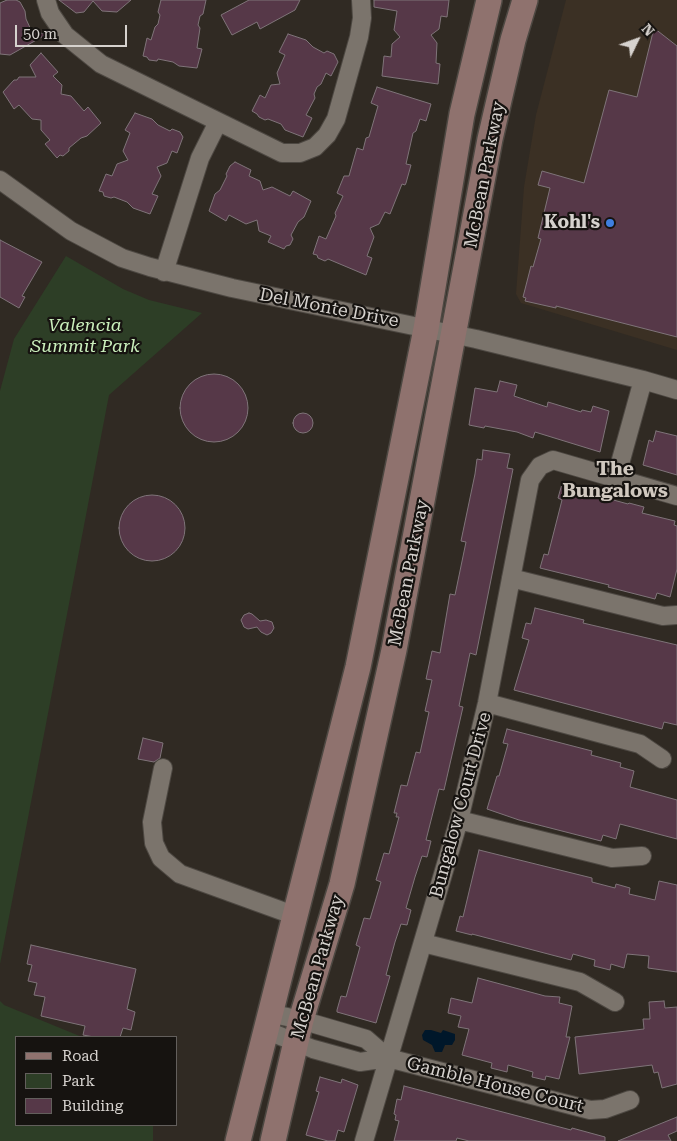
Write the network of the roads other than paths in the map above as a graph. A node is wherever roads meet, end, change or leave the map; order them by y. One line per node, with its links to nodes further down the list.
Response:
1 (46, 0): 5 (street)
2 (361, 0): 5 (street)
3 (489, 0): 8 (main road, McBean Parkway)
4 (525, 0): 9 (main road, McBean Parkway)
5 (218, 122): 7 (street)
6 (2, 187): 7 (street, Del Monte Drive)
7 (164, 272): 8 (street, Del Monte Drive)
8 (426, 328): 9 (street, Del Monte Drive); 21 (main road, McBean Parkway)
9 (454, 334): 10 (street, Del Monte Drive); 25 (main road, McBean Parkway)
10 (643, 380): 11 (street, Del Monte Drive); 12 (street)
11 (677, 390)
12 (616, 478): 13 (street); 14 (street, Bungalow Court Drive)
13 (677, 496)
14 (512, 578): 15 (street); 16 (street, Bungalow Court Drive)
15 (677, 615)
16 (487, 703): 17 (street); 19 (street, Bungalow Court Drive)
17 (662, 759)
18 (163, 768): 21 (street)
19 (458, 820): 20 (street); 22 (street, Bungalow Court Drive)
20 (642, 856)
21 (296, 916): 24 (main road, McBean Parkway)
22 (423, 943): 23 (street); 26 (street, Bungalow Court Drive)
23 (615, 1002)
24 (267, 1022): 25 (street, Gamble House Court); 28 (main road, McBean Parkway)
25 (298, 1031): 26 (street, Gamble House Court); 26 (street, Gamble House Court); 29 (main road, McBean Parkway)
26 (388, 1058): 27 (street, Gamble House Court); 30 (street, Bungalow Court Drive)
27 (630, 1100)
28 (238, 1141)
29 (273, 1141)
30 (364, 1141)

